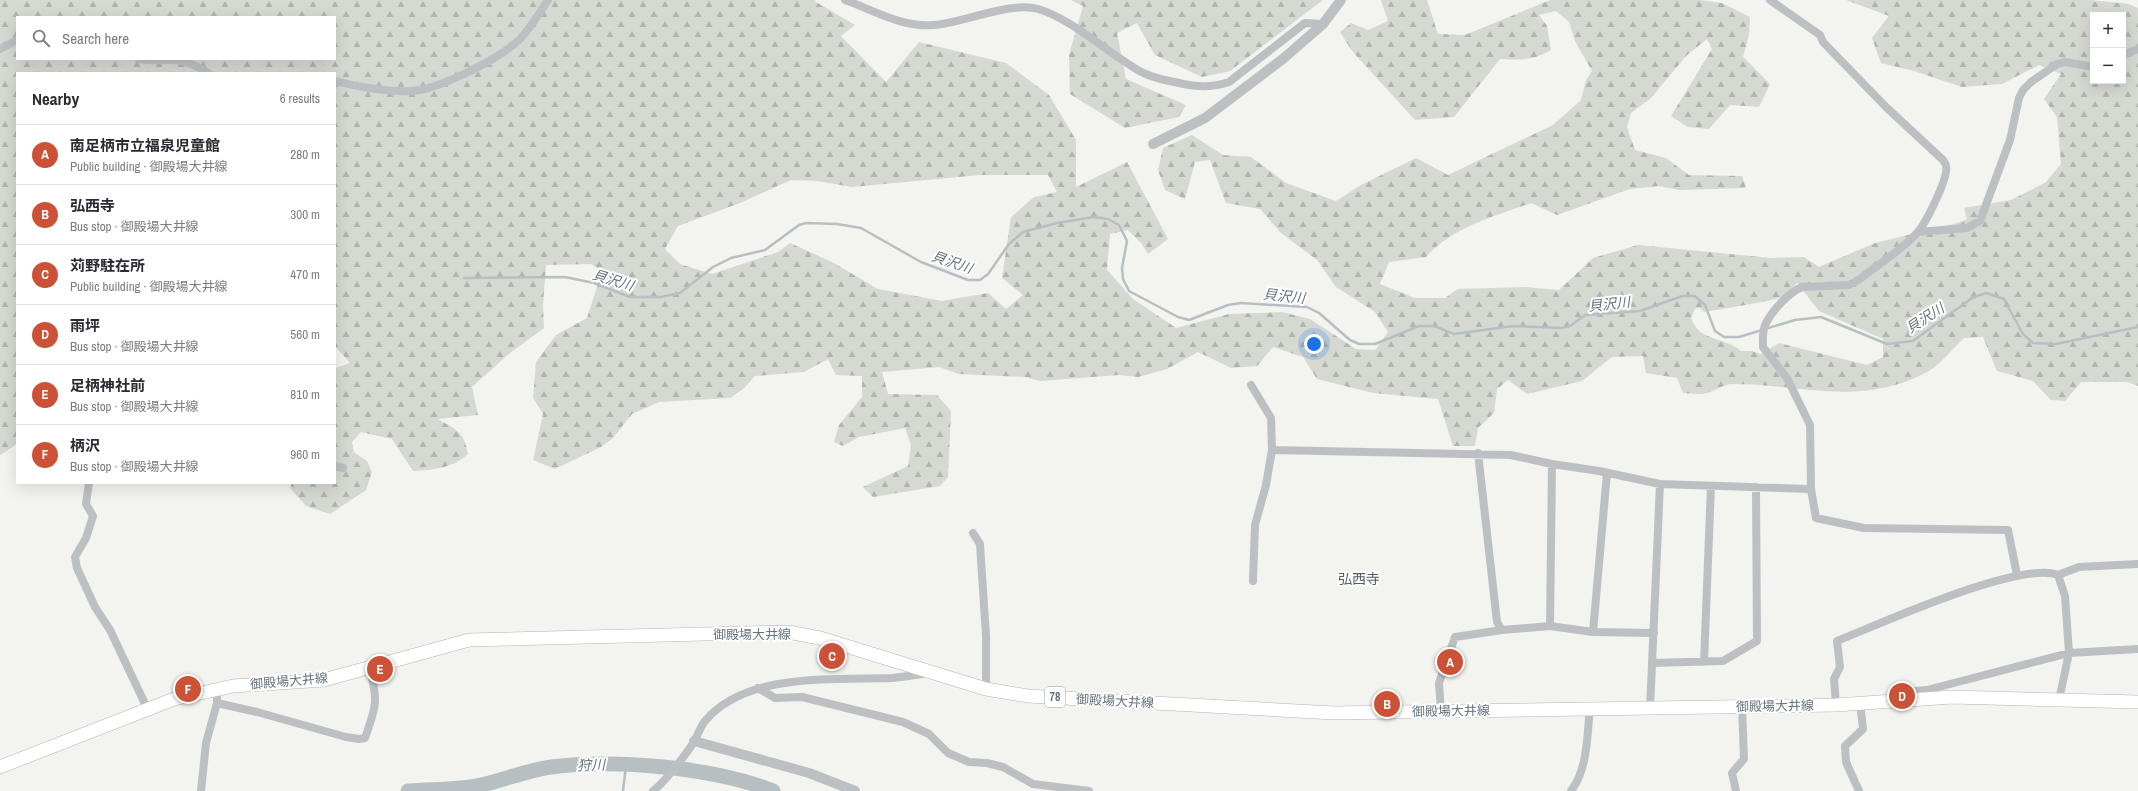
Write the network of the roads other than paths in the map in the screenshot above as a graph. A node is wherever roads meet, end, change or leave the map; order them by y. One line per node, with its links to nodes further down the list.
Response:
1 (548, 0): 15 (street)
2 (845, 0): 5 (street)
3 (1341, 0): 5 (street)
4 (1770, 0): 17 (street)
5 (1323, 24): 16 (street)
6 (16, 41): 7 (street)
7 (0, 49)
8 (2138, 49): 9 (street)
9 (2126, 54)
10 (146, 60): 12 (street)
11 (177, 60): 14 (street)
12 (177, 60)
13 (2090, 66): 17 (street)
14 (206, 72)
15 (336, 81)
16 (1153, 144)
17 (1918, 232): 27 (street)
18 (1251, 385): 19 (street)
19 (1272, 450): 20 (street); 32 (street)
20 (1478, 453): 21 (street); 34 (street)
21 (1552, 464): 22 (street); 33 (street)
22 (1607, 473): 24 (street); 35 (street)
23 (89, 484): 53 (street)
24 (1660, 484): 25 (street); 36 (street)
25 (1711, 486): 26 (street); 40 (street)
26 (1756, 487): 27 (street); 40 (street)
27 (1811, 488): 30 (street)
28 (973, 533): 45 (street)
29 (2138, 564): 31 (street)
30 (2017, 575): 31 (street); 51 (street)
31 (2058, 576): 38 (street)
32 (1253, 581)
33 (1550, 626): 34 (street); 35 (street)
34 (1502, 630): 56 (street)
35 (1593, 632): 36 (street)
36 (1654, 633): 39 (street)
37 (2138, 649): 38 (street)
38 (2069, 653): 46 (street); 47 (street)
39 (1652, 662): 40 (street); 55 (street)
40 (1704, 662)
41 (369, 667): 42 (main road, 御殿場大井線 / 78); 43 (main road, 御殿場大井線 / 78); 50 (street)
42 (931, 673): 44 (street); 45 (main road, 御殿場大井線 / 78)
43 (217, 688): 50 (street); 53 (main road, 御殿場大井線 / 78)
44 (758, 688): 57 (street); 62 (street)
45 (986, 689): 56 (main road, 御殿場大井線 / 78)
46 (1891, 700): 47 (main road, 御殿場大井線 / 78); 48 (main road, 御殿場大井線 / 78)
47 (2060, 700): 49 (main road, 御殿場大井線 / 78)
48 (1860, 702): 51 (main road, 御殿場大井線 / 78); 65 (street)
49 (2138, 702)
50 (217, 703): 60 (street)
51 (1836, 705): 52 (main road, 御殿場大井線 / 78)
52 (1742, 706): 55 (main road, 御殿場大井線 / 78); 64 (street)
53 (147, 708): 58 (main road, 御殿場大井線 / 78)
54 (1590, 708): 55 (main road, 御殿場大井線 / 78); 56 (main road, 御殿場大井線 / 78); 63 (street)
55 (1650, 709)
56 (1441, 711)
57 (692, 744): 59 (street); 61 (street)
58 (0, 766)
59 (655, 789)
60 (201, 791)
61 (855, 791)
62 (1089, 791)
63 (1570, 791)
64 (1736, 791)
65 (1859, 791)

